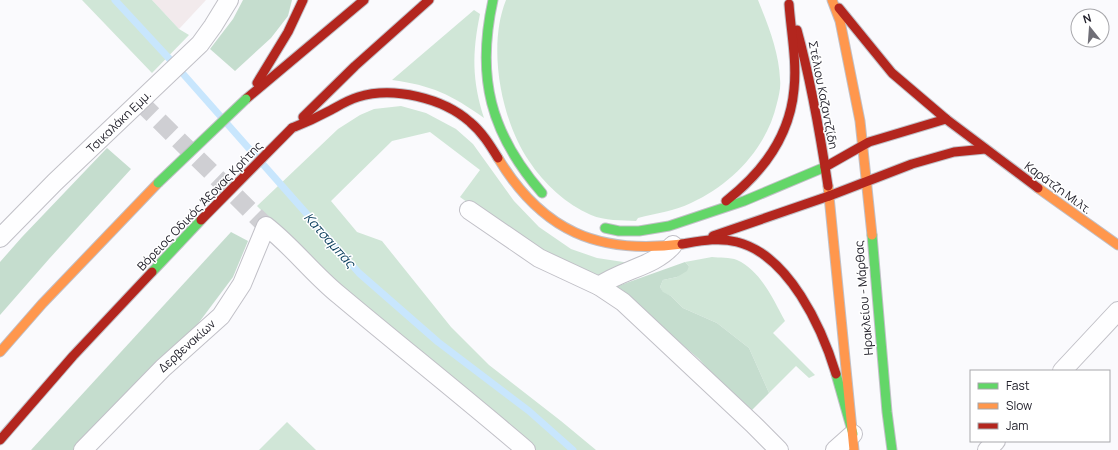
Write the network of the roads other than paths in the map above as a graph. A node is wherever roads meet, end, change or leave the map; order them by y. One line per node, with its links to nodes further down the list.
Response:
1 (229, 0): 20 (street, Τσικαλάκη Εμμ.)
2 (303, 0): 8 (main road)
3 (364, 0): 8 (main road)
4 (429, 0): 10 (main road, Βόρειος Οδικός Άξονας Κρήτης)
5 (494, 0): 16 (main road)
6 (833, 1): 9 (main road, Καράτζη Μιλτ.); 11 (main road)
7 (788, 2): 13 (main road, Στέλιου Καζαντζίδη); 18 (main road)
8 (246, 99): 26 (main road, bridge)
9 (946, 119): 11 (main road); 12 (main road, Καράτζη Μιλτ.)
10 (292, 128): 22 (main road); 28 (main road, Βόρειος Οδικός Άξονας Κρήτης, bridge)
11 (862, 145): 13 (main road); 14 (main road, Ηρακλείου - Μάρθας)
12 (985, 149): 14 (main road); 23 (main road, Καράτζη Μιλτ.)
13 (825, 167): 15 (main road, Στέλιου Καζαντζίδη); 18 (main road)
14 (867, 182): 15 (main road); 35 (main road, Ηρακλείου - Μάρθας)
15 (829, 196): 21 (main road); 29 (main road, Ηρακλείου - Μάρθας)
16 (549, 200)
17 (469, 210): 24 (street)
18 (708, 213): 19 (main road)
19 (598, 226)
20 (0, 238)
21 (701, 240): 22 (main road); 29 (main road)
22 (673, 245): 24 (street)
23 (1118, 245)
24 (599, 286): 33 (street)
25 (1118, 311): 27 (street)
26 (0, 352)
27 (1063, 370)
28 (0, 440)
29 (853, 442): 34 (street)
30 (995, 442): 36 (street)
31 (83, 450): 32 (street, Δερβενακίων)
32 (526, 450)
33 (779, 450)
34 (835, 450)
35 (892, 450)
36 (987, 450)

